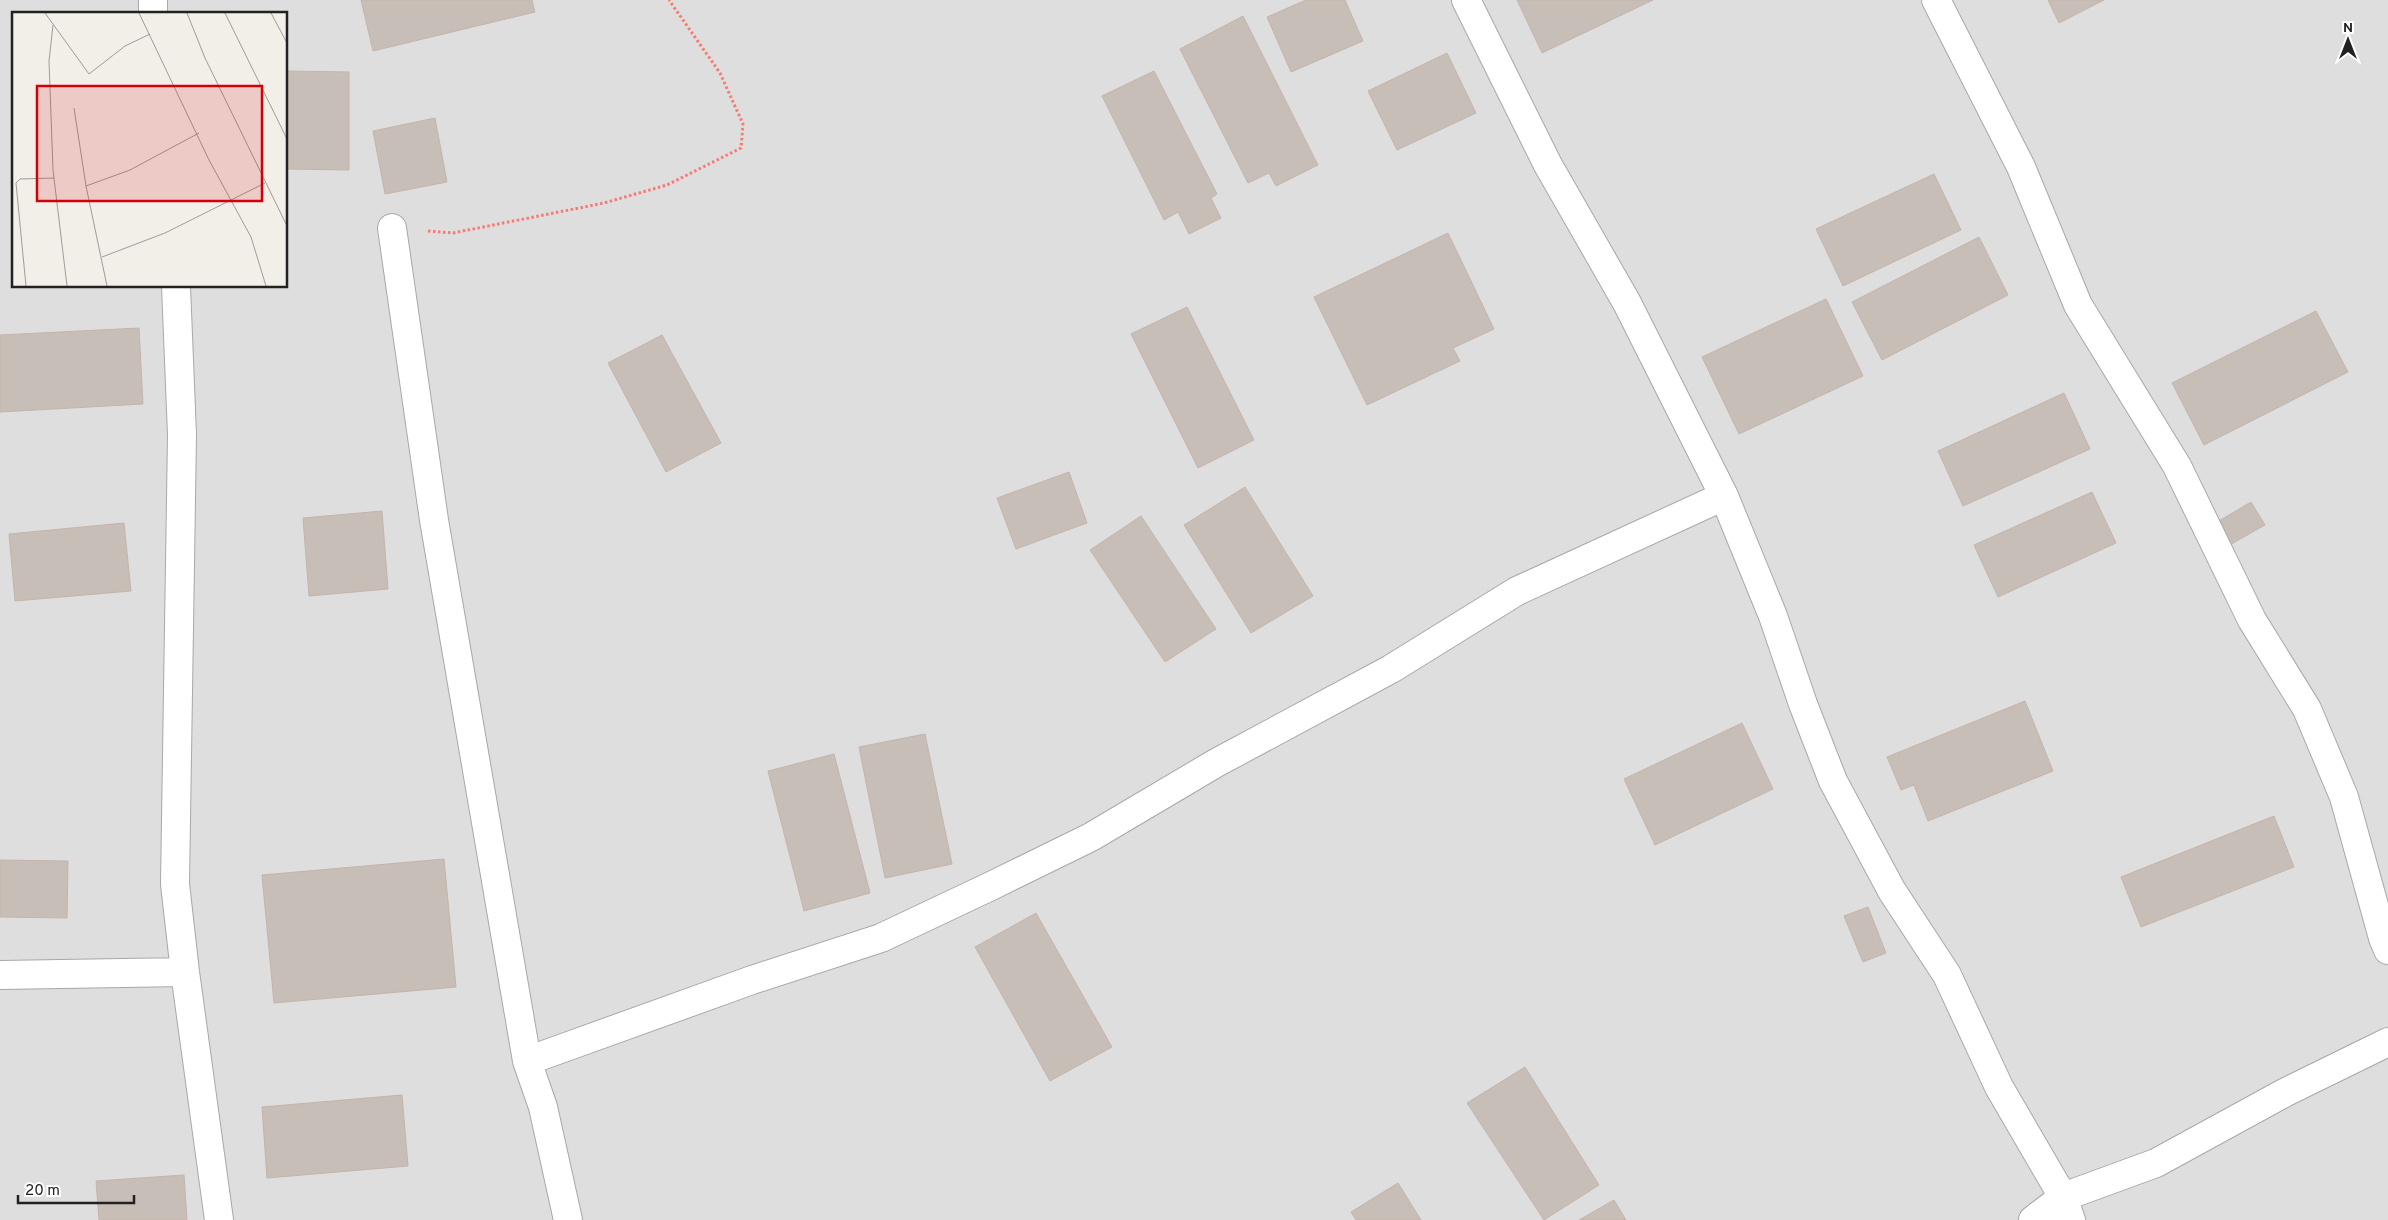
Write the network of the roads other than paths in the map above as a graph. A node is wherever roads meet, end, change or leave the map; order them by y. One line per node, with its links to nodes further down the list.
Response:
1 (1466, 0): 5 (street)
2 (1936, 0): 6 (street)
3 (392, 228): 10 (street)
4 (176, 288): 7 (street)
5 (1724, 496): 10 (street); 11 (street)
6 (2388, 950)
7 (185, 972): 8 (street); 12 (street)
8 (0, 975)
9 (2388, 1042): 11 (street)
10 (527, 1062): 13 (street)
11 (2067, 1208): 14 (street)
12 (219, 1220)
13 (568, 1220)
14 (2034, 1220)

